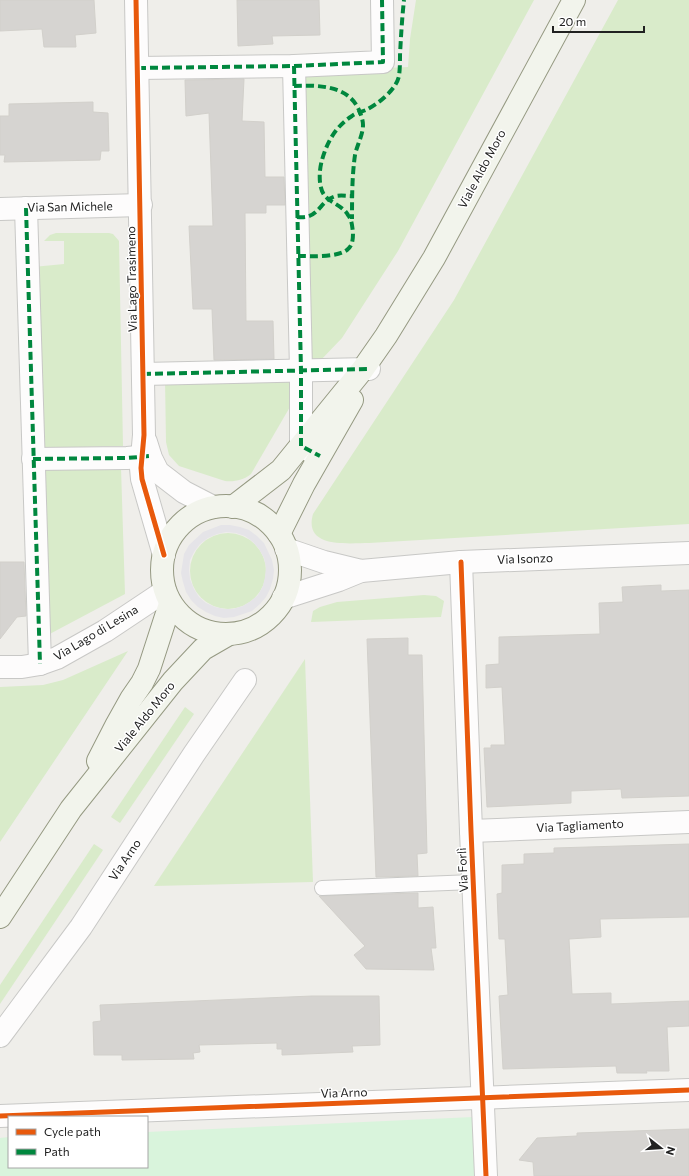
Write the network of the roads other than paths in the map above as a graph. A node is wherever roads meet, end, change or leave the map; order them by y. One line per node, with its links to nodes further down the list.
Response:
1 (136, 0): 5 (street, Via Lago Trasimeno)
2 (382, 0): 4 (street)
3 (574, 0): 9 (main road, Viale Aldo Moro)
4 (294, 66): 5 (street); 10 (street)
5 (138, 68): 6 (street, Via Lago Trasimeno)
6 (141, 205): 7 (street, Via San Michele); 11 (street, Via Lago Trasimeno)
7 (26, 208): 8 (street, Via San Michele); 15 (street)
8 (0, 209)
9 (366, 369): 10 (street); 12 (main road, Viale Aldo Moro); 14 (main road, Viale Aldo Moro)
10 (301, 370): 11 (street); 12 (street)
11 (143, 374): 13 (street, Via Lago Trasimeno)
12 (301, 446): 14 (street); 16 (main road, Viale Aldo Moro)
13 (145, 449): 15 (street); 16 (street, Via Lago Trasimeno); 19 (street, Via Lago Trasimeno)
14 (320, 456): 17 (main road, Viale Aldo Moro)
15 (34, 459): 25 (street)
16 (223, 507): 17 (main road); 19 (main road, Viale Aldo Moro)
17 (282, 541): 21 (street); 23 (main road, Viale Aldo Moro)
18 (689, 553): 20 (street, Via Isonzo)
19 (164, 555): 22 (main road, Viale Aldo Moro)
20 (461, 562): 21 (street, Via Isonzo); 30 (street, Via Forlì)
21 (361, 571): 23 (street)
22 (168, 597): 24 (main road, Viale Aldo Moro); 25 (street, Via Lago di Lesina); 28 (main road, Viale Aldo Moro)
23 (284, 598): 24 (main road, Viale Aldo Moro)
24 (229, 634): 28 (main road, Viale Aldo Moro)
25 (40, 664): 26 (street, Via Lago di Lesina)
26 (0, 667)
27 (245, 680): 34 (street, Via Arno)
28 (72, 809): 33 (main road, Viale Aldo Moro)
29 (689, 822): 30 (street, Via Tagliamento)
30 (471, 832): 31 (street, Via Forlì)
31 (473, 882): 32 (lane); 36 (street, Via Forlì)
32 (322, 888)
33 (0, 917)
34 (0, 1036)
35 (689, 1090): 36 (street, Via Arno)
36 (483, 1098): 37 (street, Via Arno); 38 (street, Via Forlì)
37 (0, 1116)
38 (486, 1176)

